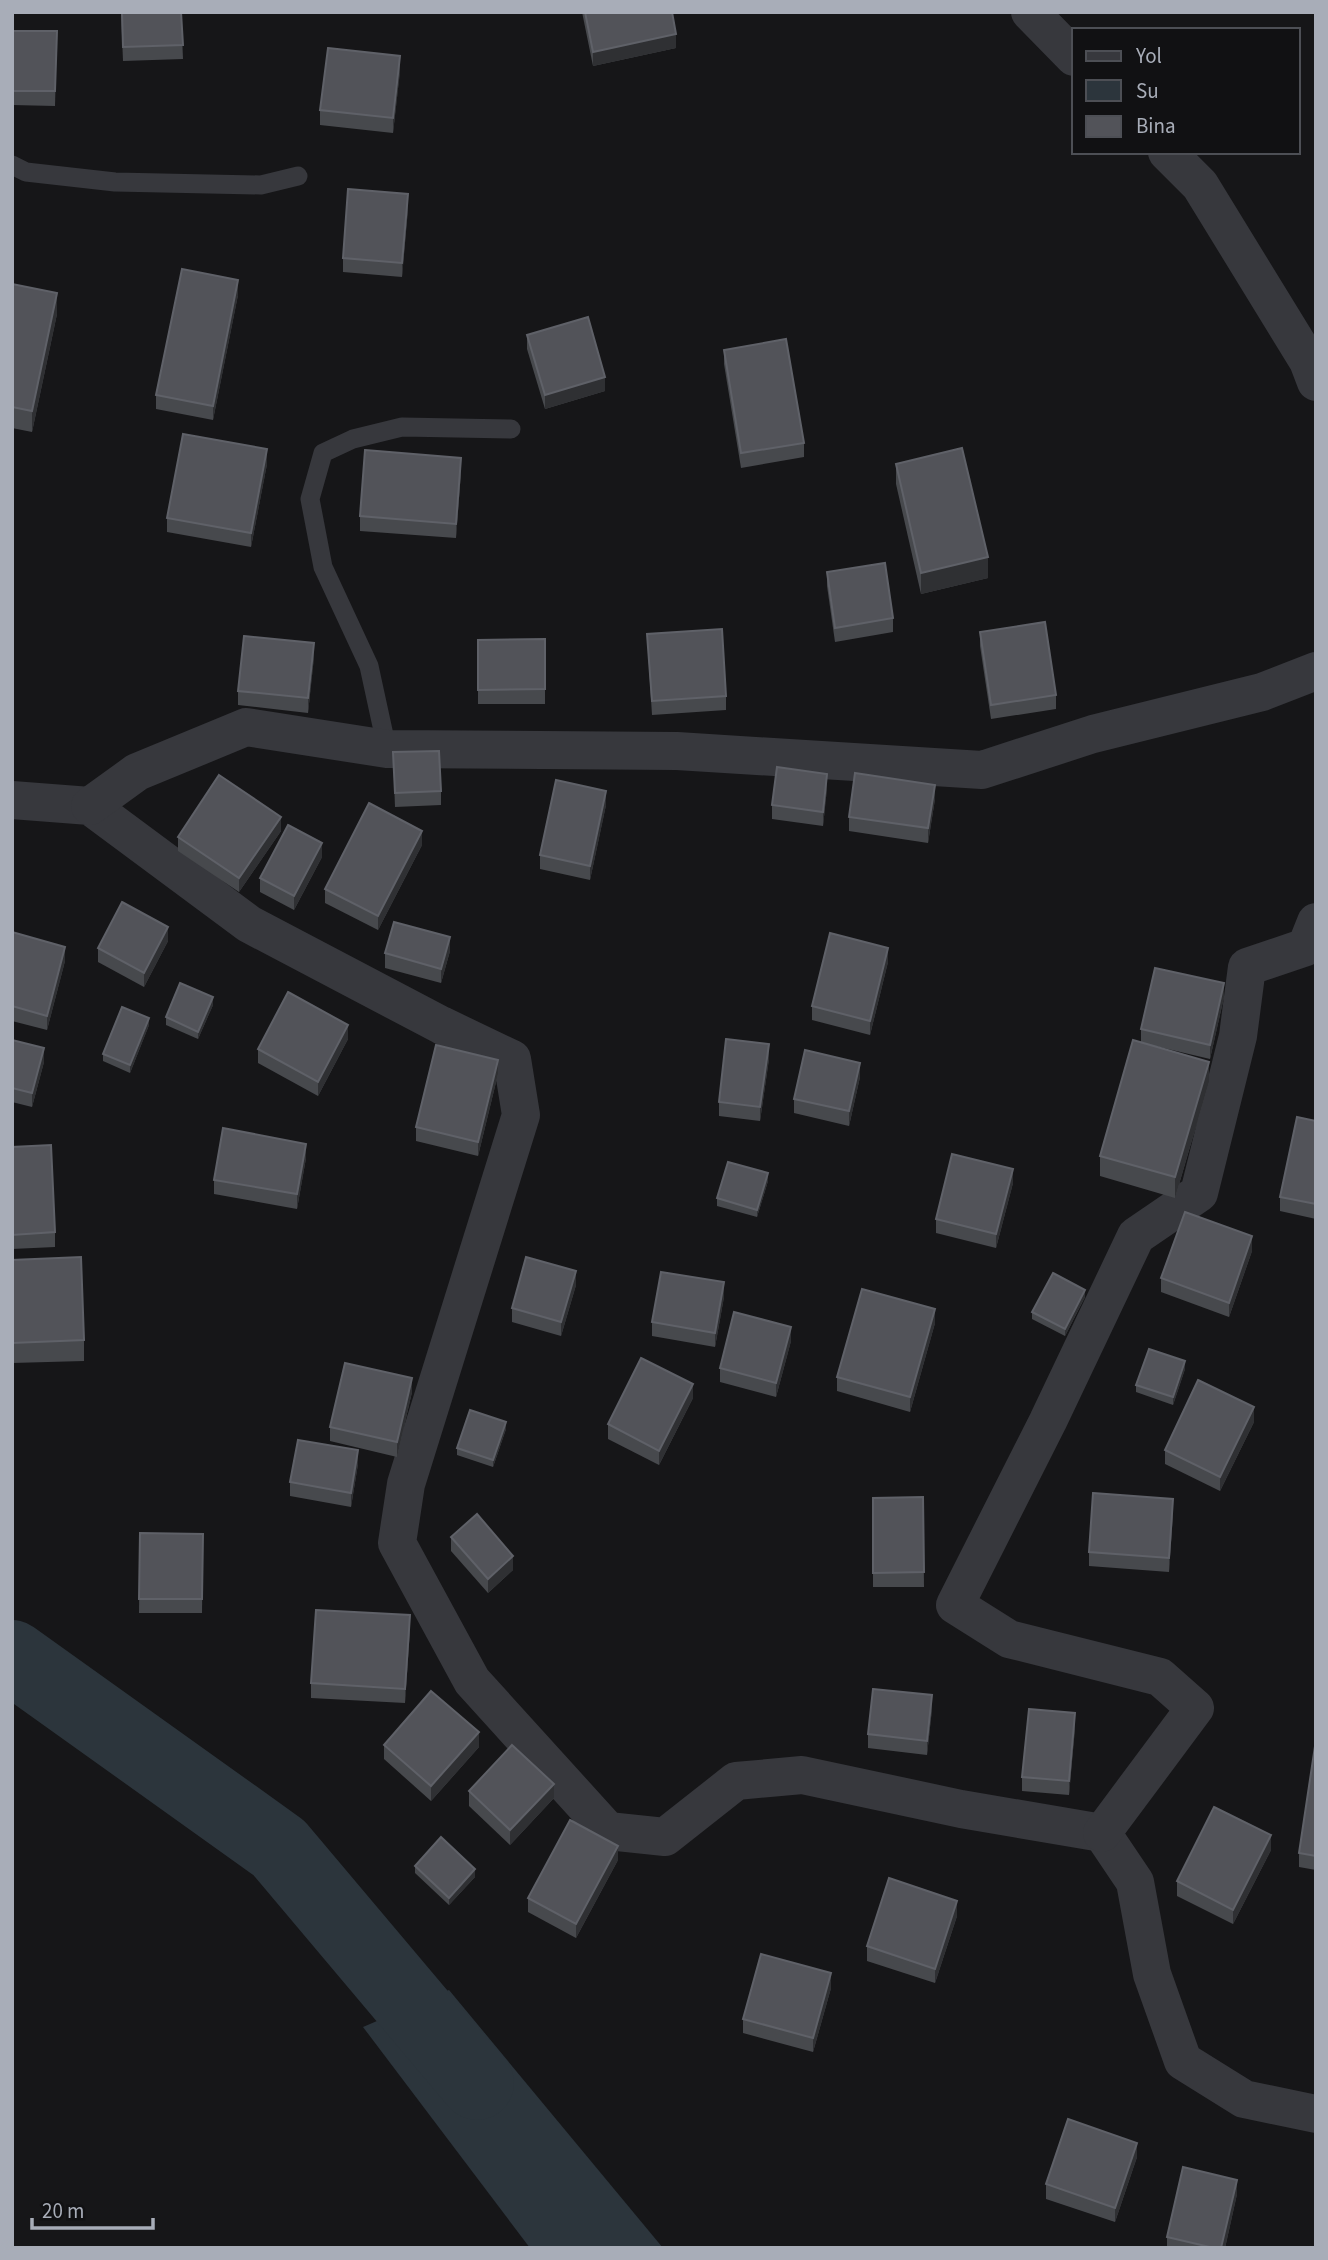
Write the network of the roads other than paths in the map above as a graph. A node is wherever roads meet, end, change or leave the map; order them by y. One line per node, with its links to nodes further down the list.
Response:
1 (1030, 12): 2 (street)
2 (1072, 55)
3 (1169, 154): 6 (street)
4 (12, 165): 5 (lane)
5 (298, 176)
6 (1313, 367)
7 (511, 429): 9 (lane)
8 (1314, 680): 9 (street)
9 (387, 749): 11 (street)
10 (12, 800): 11 (street)
11 (90, 806): 13 (street)
12 (1316, 922): 13 (street)
13 (1102, 1833): 14 (street)
14 (1316, 2114)

